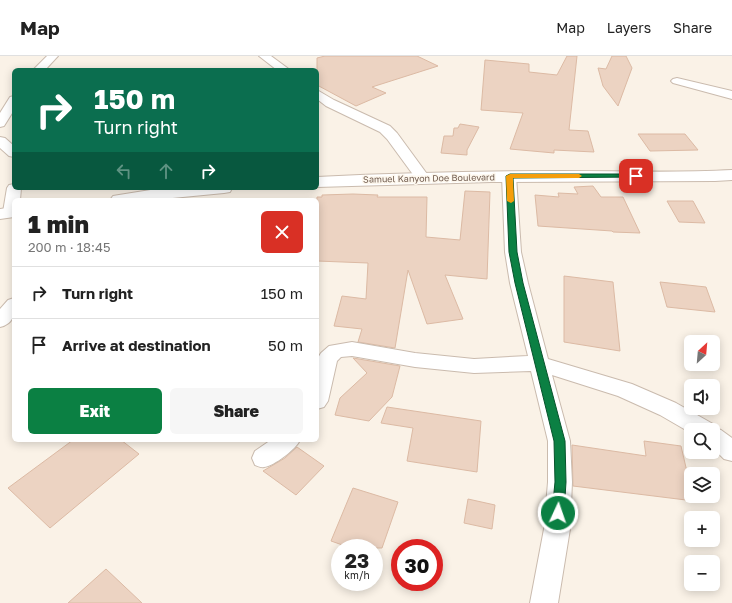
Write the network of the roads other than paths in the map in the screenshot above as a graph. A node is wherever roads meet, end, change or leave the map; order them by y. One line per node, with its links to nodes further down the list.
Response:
1 (53, 56): 3 (street)
2 (264, 56): 4 (street)
3 (41, 68)
4 (281, 68)
5 (677, 81): 7 (street)
6 (319, 95): 14 (street)
7 (732, 95)
8 (12, 103): 9 (street)
9 (0, 123)
10 (0, 141): 11 (street)
11 (12, 151)
12 (732, 175): 13 (street, Samuel Kanyon Doe Boulevard)
13 (510, 176): 14 (street, Samuel Kanyon Doe Boulevard); 22 (street)
14 (422, 178): 15 (street, Samuel Kanyon Doe Boulevard)
15 (319, 182)
16 (14, 190): 19 (street)
17 (197, 190): 18 (street)
18 (132, 198)
19 (8, 213)
20 (12, 306): 21 (street)
21 (0, 321)
22 (538, 363): 23 (street); 24 (street); 29 (street)
23 (319, 393)
24 (693, 423)
25 (720, 441): 27 (street)
26 (286, 442): 28 (street)
27 (732, 452)
28 (263, 458)
29 (544, 603)

